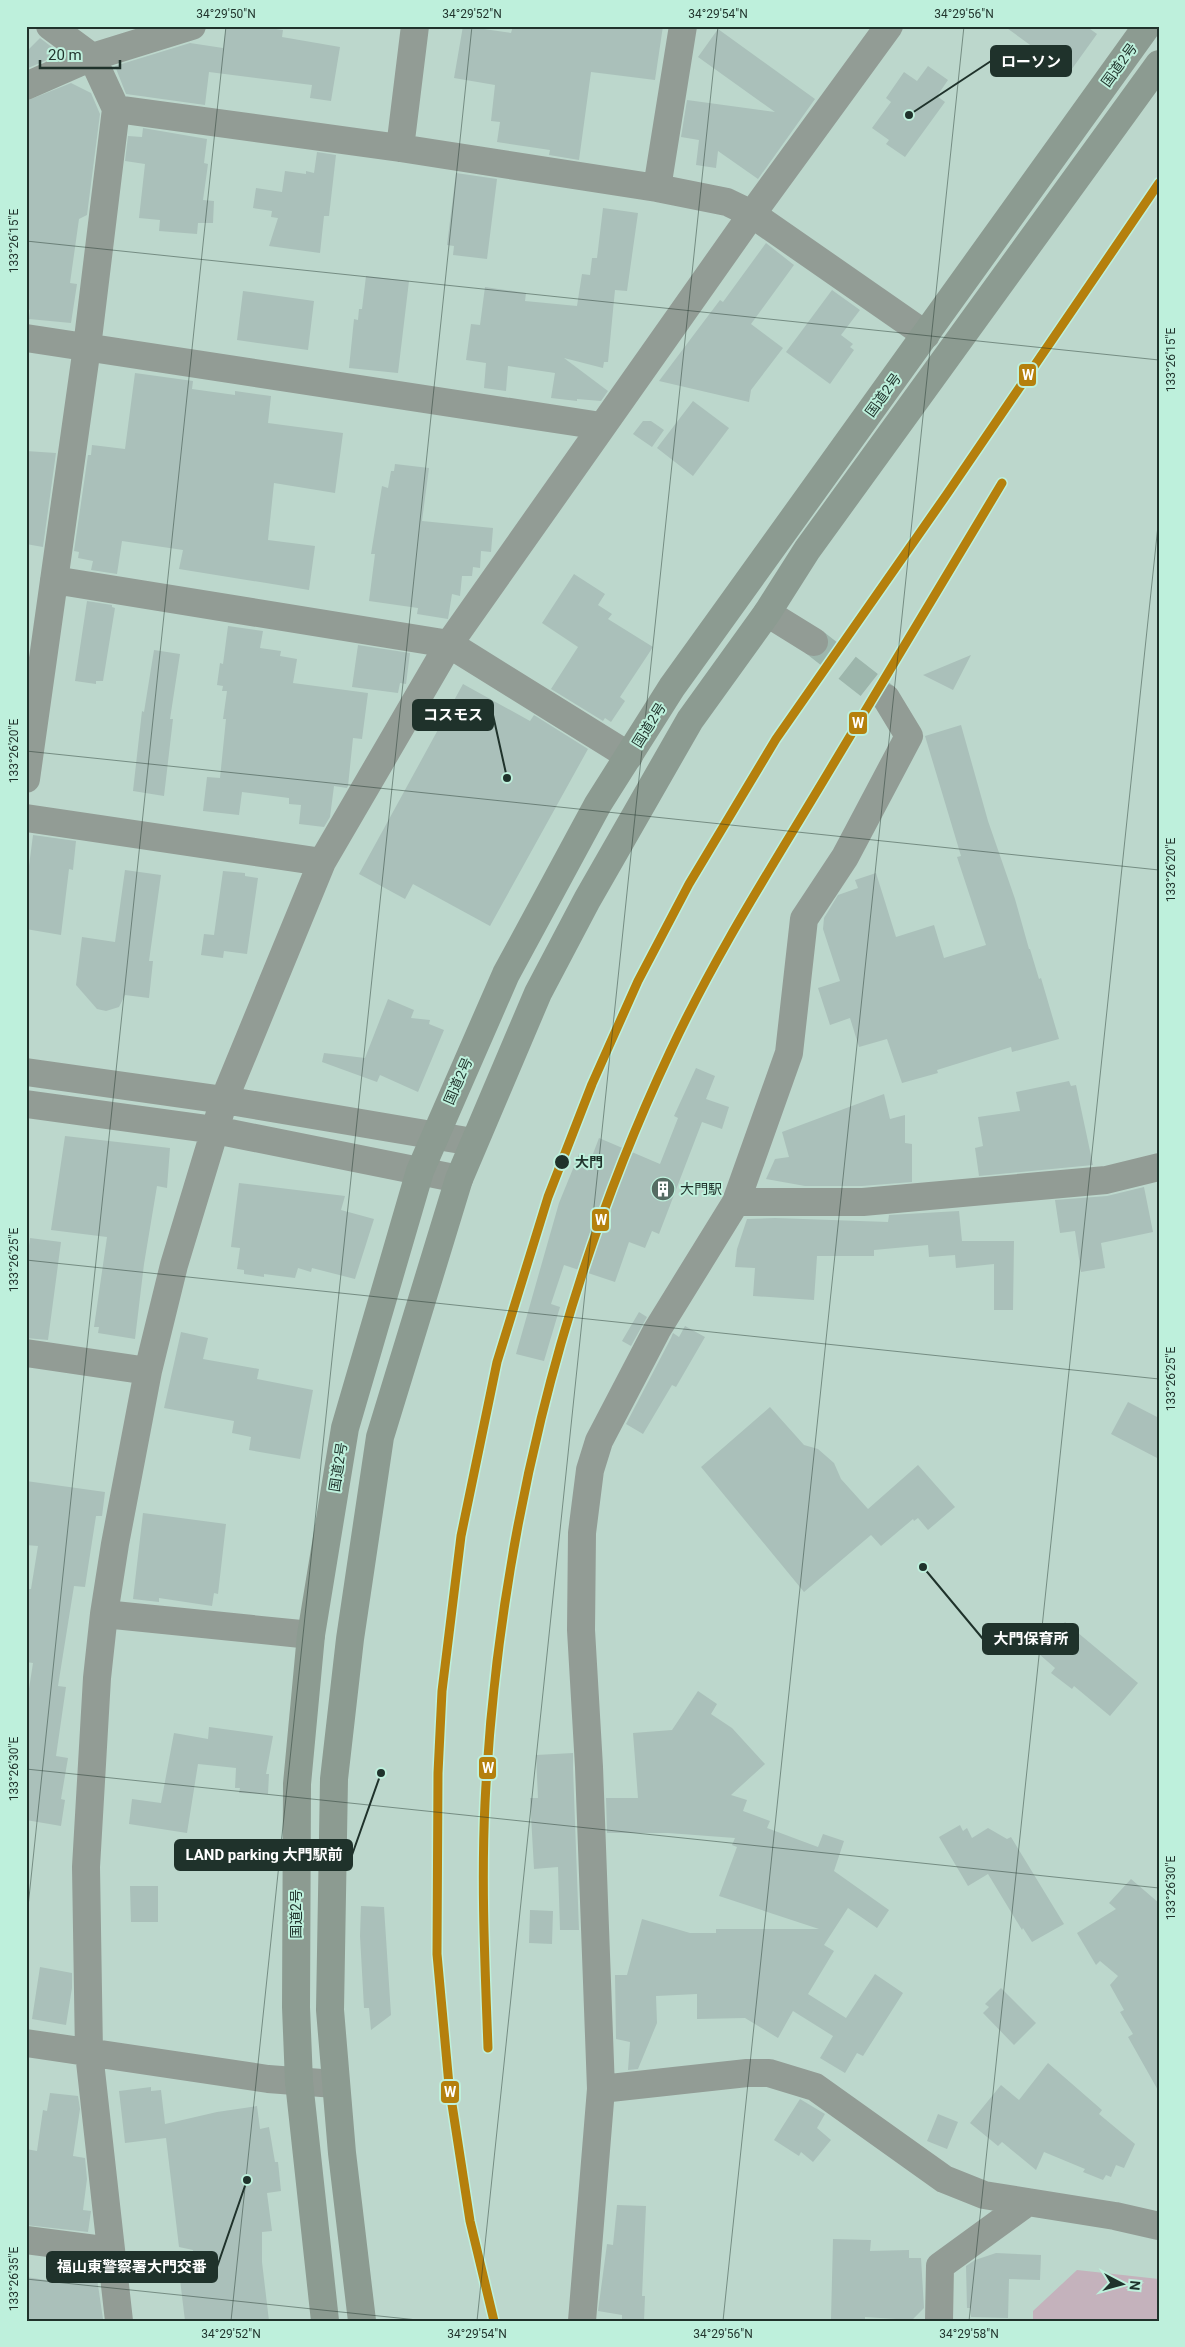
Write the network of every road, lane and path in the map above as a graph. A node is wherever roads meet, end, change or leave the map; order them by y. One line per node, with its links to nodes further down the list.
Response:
1 (50, 26): 7 (street)
2 (192, 26): 7 (street)
3 (415, 26): 11 (street)
4 (682, 26): 12 (street)
5 (889, 26): 13 (street)
6 (1147, 26): 14 (highway, 国道2号)
7 (92, 57): 9 (street); 10 (street)
8 (1159, 64): 19 (highway)
9 (26, 86)
10 (116, 109): 11 (street); 16 (street)
11 (400, 148): 12 (street)
12 (657, 188): 13 (street)
13 (752, 214): 14 (street); 17 (street)
14 (926, 336): 23 (highway, 国道2号)
15 (26, 338): 16 (street)
16 (87, 348): 17 (street); 18 (street)
17 (601, 426): 21 (street)
18 (54, 580): 21 (street); 24 (street)
19 (767, 613): 20 (street); 32 (highway)
20 (814, 642)
21 (449, 644): 23 (street); 26 (street)
22 (886, 698): 36 (street)
23 (629, 756): 31 (highway, 国道2号)
24 (26, 779)
25 (26, 818): 26 (street)
26 (322, 862): 28 (street)
27 (26, 1072): 28 (street)
28 (224, 1100): 30 (street); 31 (street)
29 (26, 1104): 30 (street)
30 (215, 1130): 34 (street); 38 (street)
31 (433, 1137): 32 (street); 34 (highway, 国道2号)
32 (473, 1142): 35 (highway)
33 (1159, 1166): 36 (street)
34 (420, 1171): 35 (street); 40 (highway, 国道2号)
35 (459, 1179): 44 (highway)
36 (736, 1202): 45 (street)
37 (26, 1354): 38 (street)
38 (148, 1371): 39 (street)
39 (104, 1614): 40 (street); 42 (street)
40 (311, 1635): 43 (highway, 国道2号)
41 (26, 2044): 42 (street)
42 (89, 2053): 43 (street); 49 (street)
43 (299, 2082): 44 (street); 51 (highway, 国道2号)
44 (335, 2084): 52 (highway)
45 (601, 2089): 46 (street); 53 (street)
46 (1028, 2202): 47 (street); 54 (street)
47 (1159, 2226)
48 (26, 2240): 49 (street)
49 (111, 2251): 50 (street)
50 (119, 2321)
51 (325, 2321)
52 (362, 2321)
53 (582, 2321)
54 (939, 2321)

